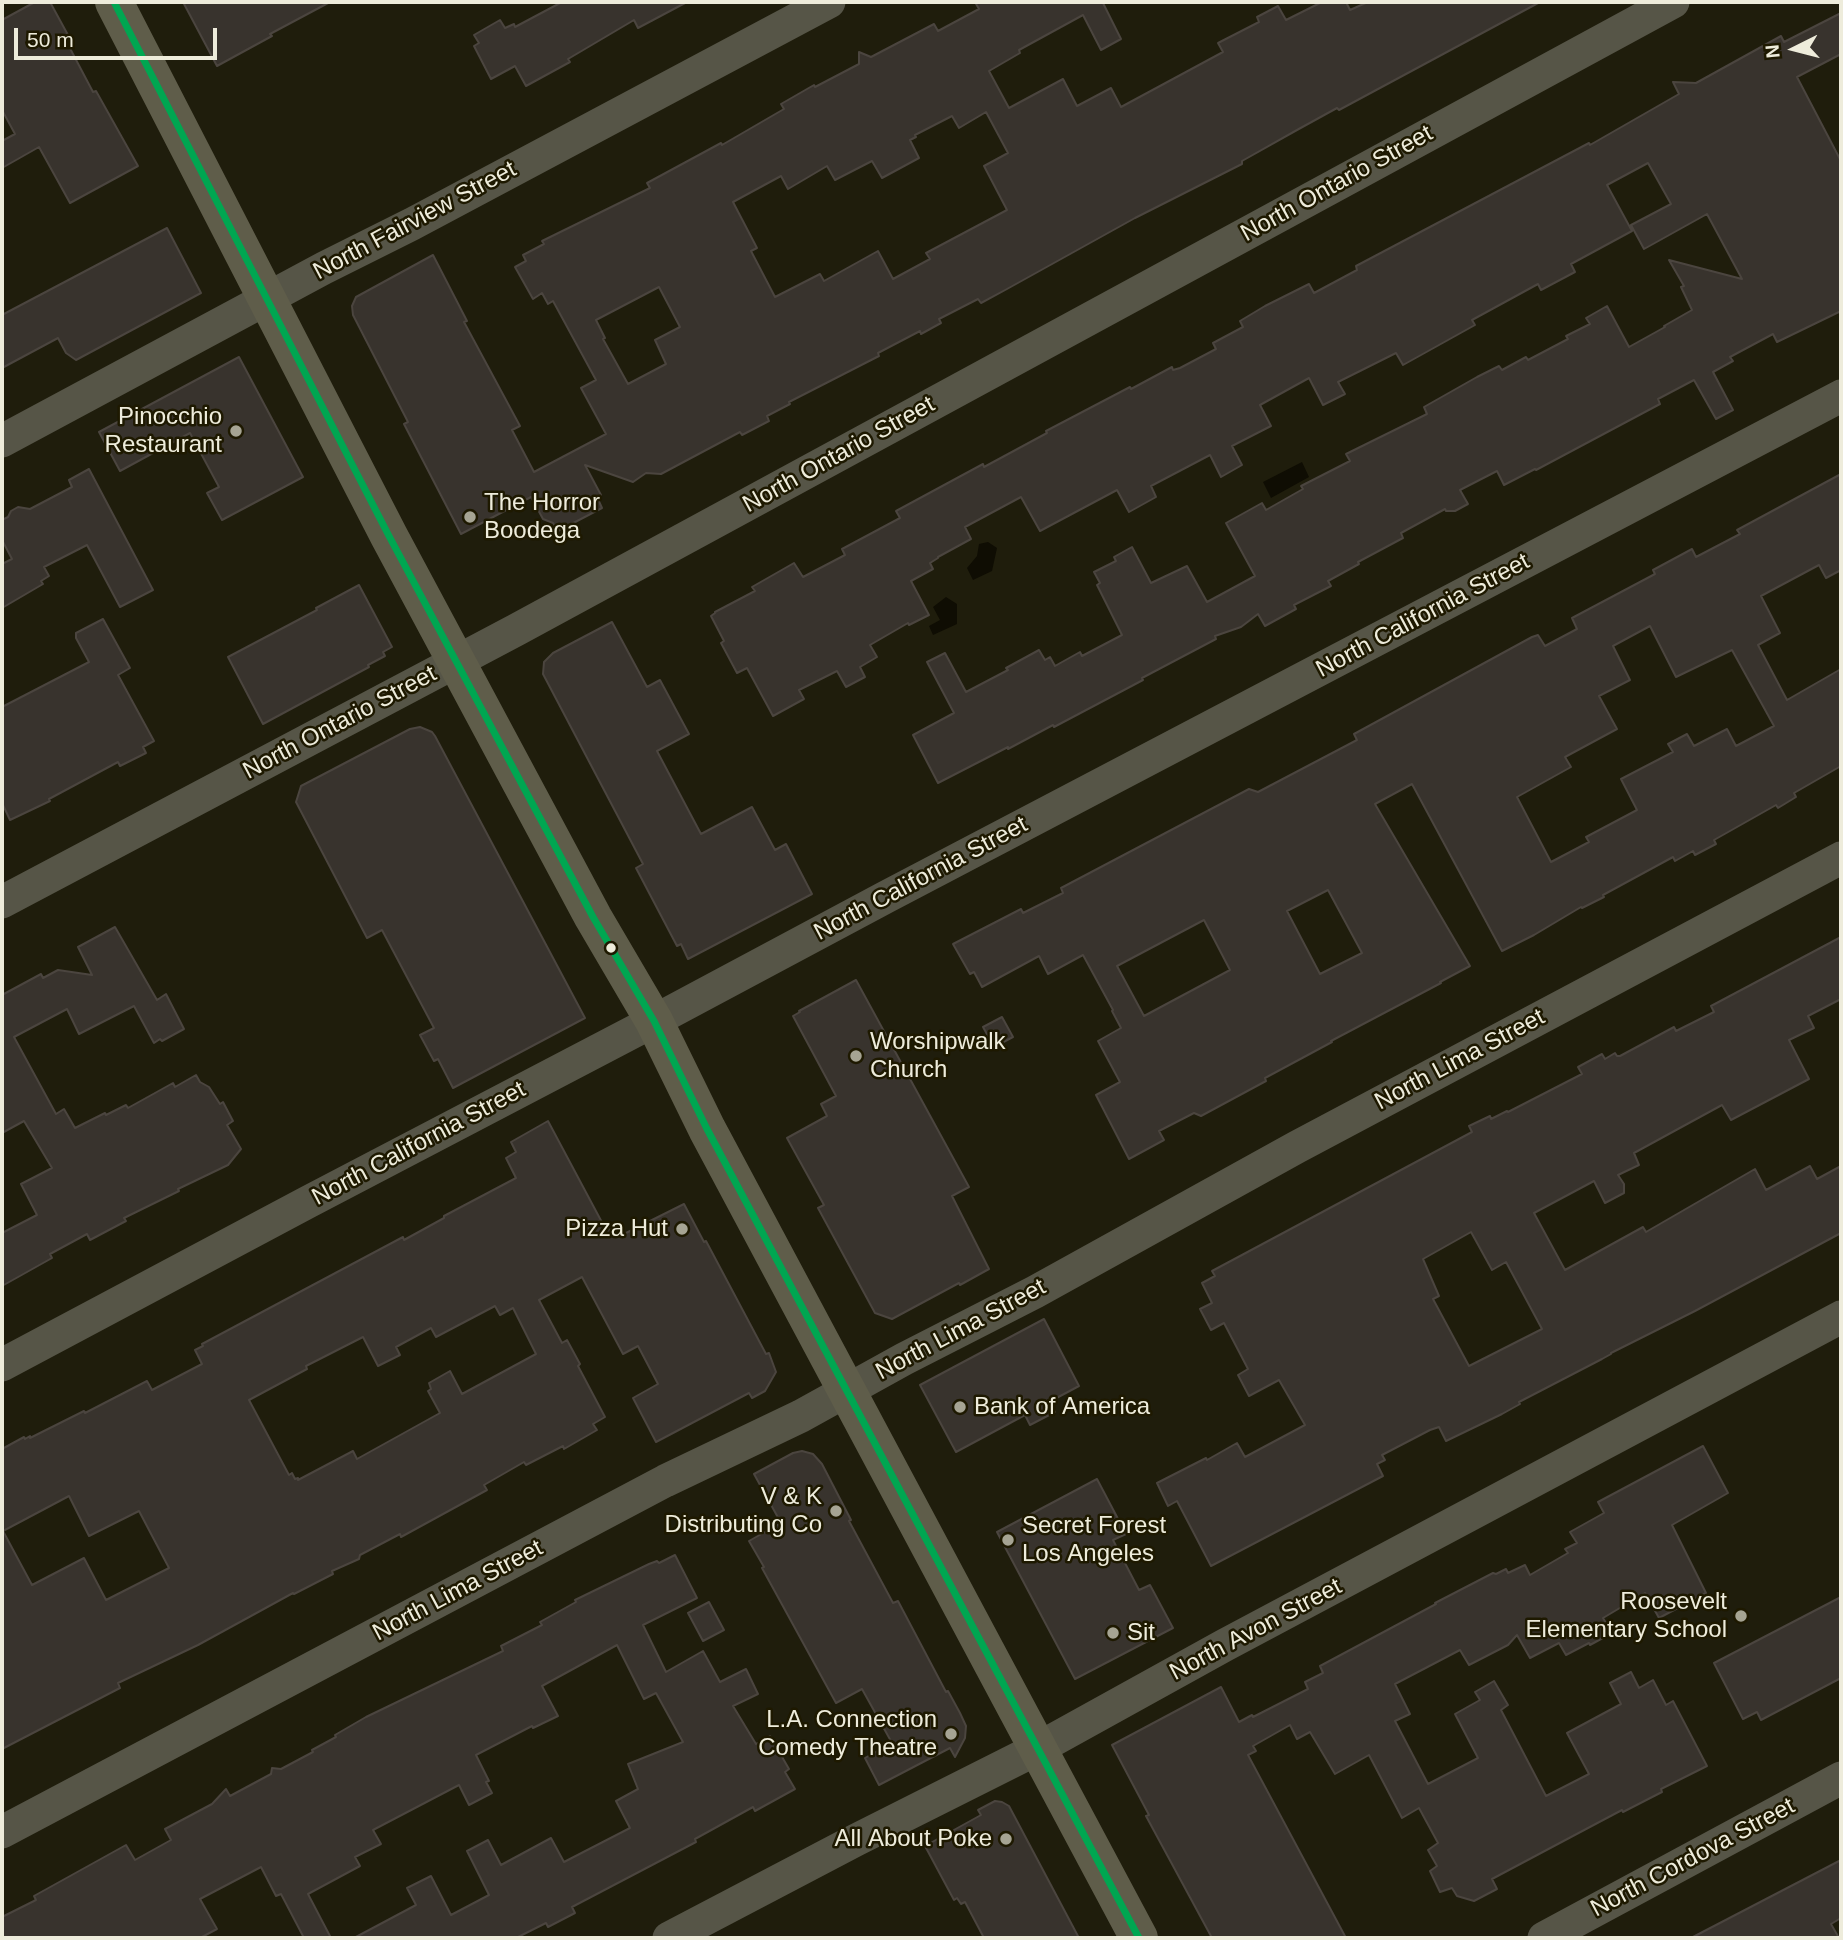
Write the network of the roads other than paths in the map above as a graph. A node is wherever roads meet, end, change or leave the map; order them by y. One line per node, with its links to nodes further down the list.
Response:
1 (114, 2): 4 (main road)
2 (829, 2): 4 (street, North Fairview Street)
3 (1673, 2): 7 (street, North Ontario Street)
4 (267, 299): 6 (street, North Fairview Street); 7 (main road)
5 (1841, 396): 10 (street, North California Street)
6 (2, 441)
7 (456, 662): 9 (street, North Ontario Street); 10 (main road)
8 (1841, 859): 13 (street, North Lima Street)
9 (2, 902)
10 (654, 1021): 12 (street, North California Street); 13 (main road)
11 (1841, 1317): 14 (street, North Avon Street)
12 (2, 1365)
13 (847, 1391): 14 (main road); 16 (street, North Lima Street)
14 (1037, 1749): 17 (street, North Avon Street); 18 (main road)
15 (1841, 1779): 19 (street, North Cordova Street)
16 (2, 1832)
17 (669, 1938)
18 (1139, 1938)
19 (1544, 1938)

